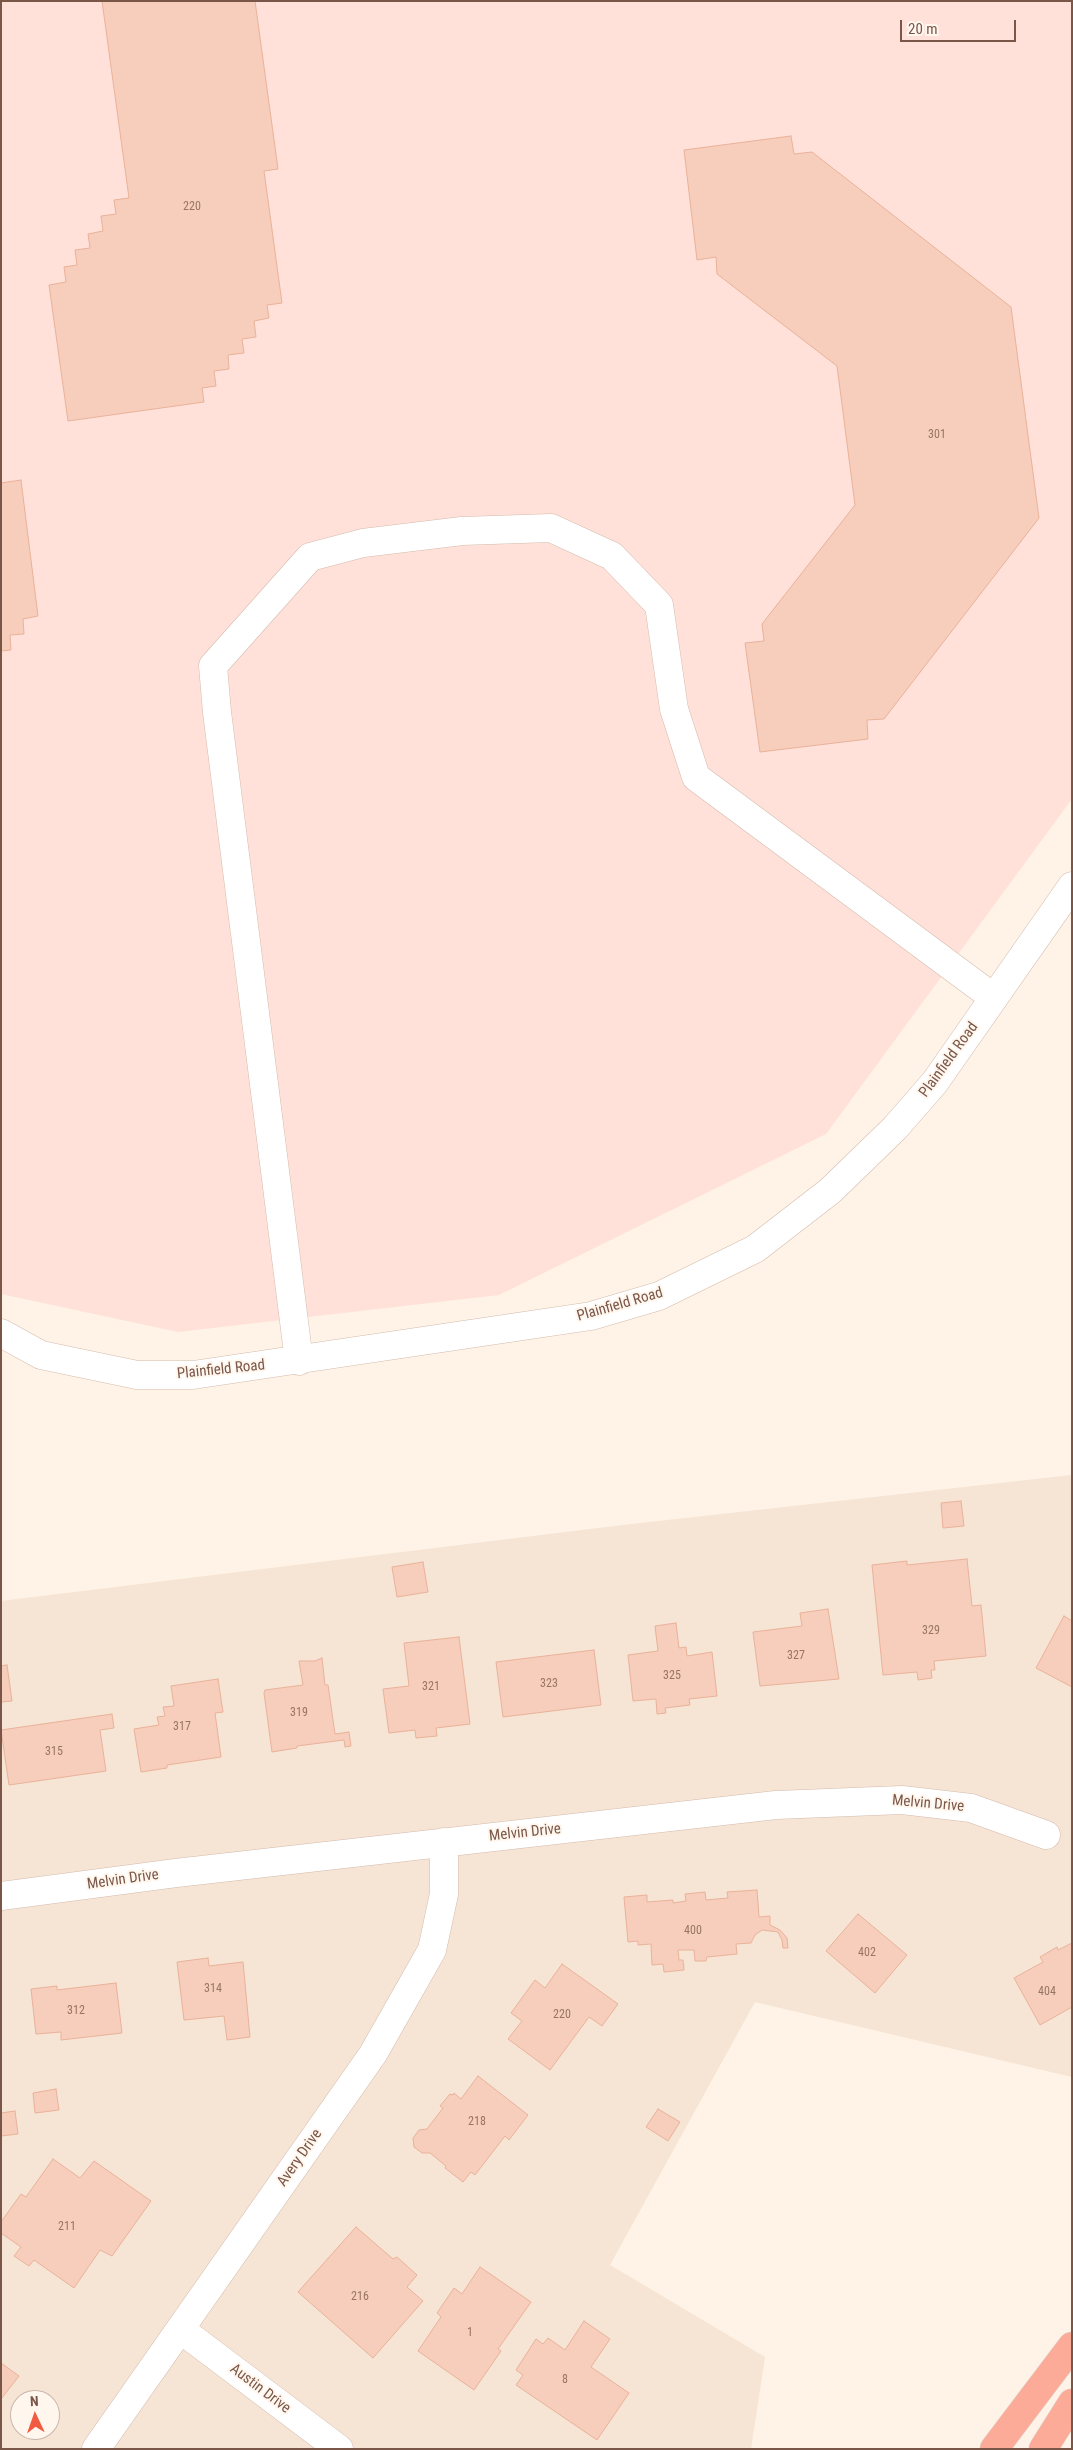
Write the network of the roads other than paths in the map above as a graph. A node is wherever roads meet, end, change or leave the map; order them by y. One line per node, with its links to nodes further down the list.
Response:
1 (1072, 886): 2 (street, Plainfield Road)
2 (994, 998): 4 (street, Plainfield Road); 4 (street)
3 (1, 1333): 4 (street, Plainfield Road)
4 (299, 1361)
5 (1046, 1835): 6 (street, Melvin Drive)
6 (444, 1842): 7 (street, Melvin Drive); 8 (street, Avery Drive)
7 (1, 1896)
8 (180, 2329): 11 (street, Avery Drive); 12 (street, Austin Drive)
9 (1072, 2346): 13 (highway)
10 (1072, 2403): 14 (highway)
11 (96, 2449)
12 (339, 2449)
13 (994, 2449)
14 (1043, 2449)

